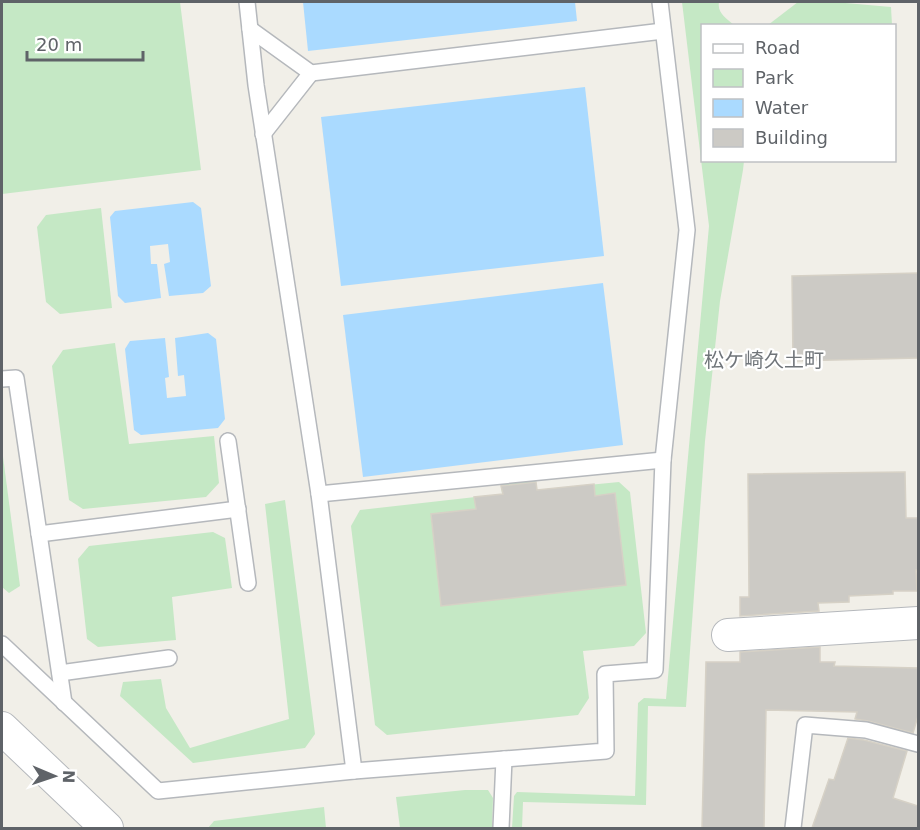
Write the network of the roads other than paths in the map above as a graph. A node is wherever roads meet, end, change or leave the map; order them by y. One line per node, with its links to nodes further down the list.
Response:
1 (247, 2): 3 (lane)
2 (660, 2): 4 (lane)
3 (250, 29): 5 (lane); 6 (lane)
4 (663, 31): 5 (lane); 9 (lane)
5 (311, 73): 6 (lane)
6 (263, 134): 10 (lane)
7 (2, 378): 12 (lane)
8 (228, 441): 11 (lane)
9 (663, 460): 10 (lane); 22 (lane)
10 (319, 494): 23 (lane)
11 (238, 509): 12 (lane); 13 (lane)
12 (39, 534): 18 (lane)
13 (248, 583)
14 (918, 623): 15 (street)
15 (728, 635)
16 (2, 644): 19 (lane)
17 (169, 658): 18 (lane)
18 (60, 673): 19 (lane)
19 (64, 703): 23 (lane)
20 (2, 728): 24 (street)
21 (918, 744): 26 (lane)
22 (504, 759): 23 (lane); 25 (lane)
23 (354, 771)
24 (107, 828)
25 (501, 828)
26 (793, 828)

